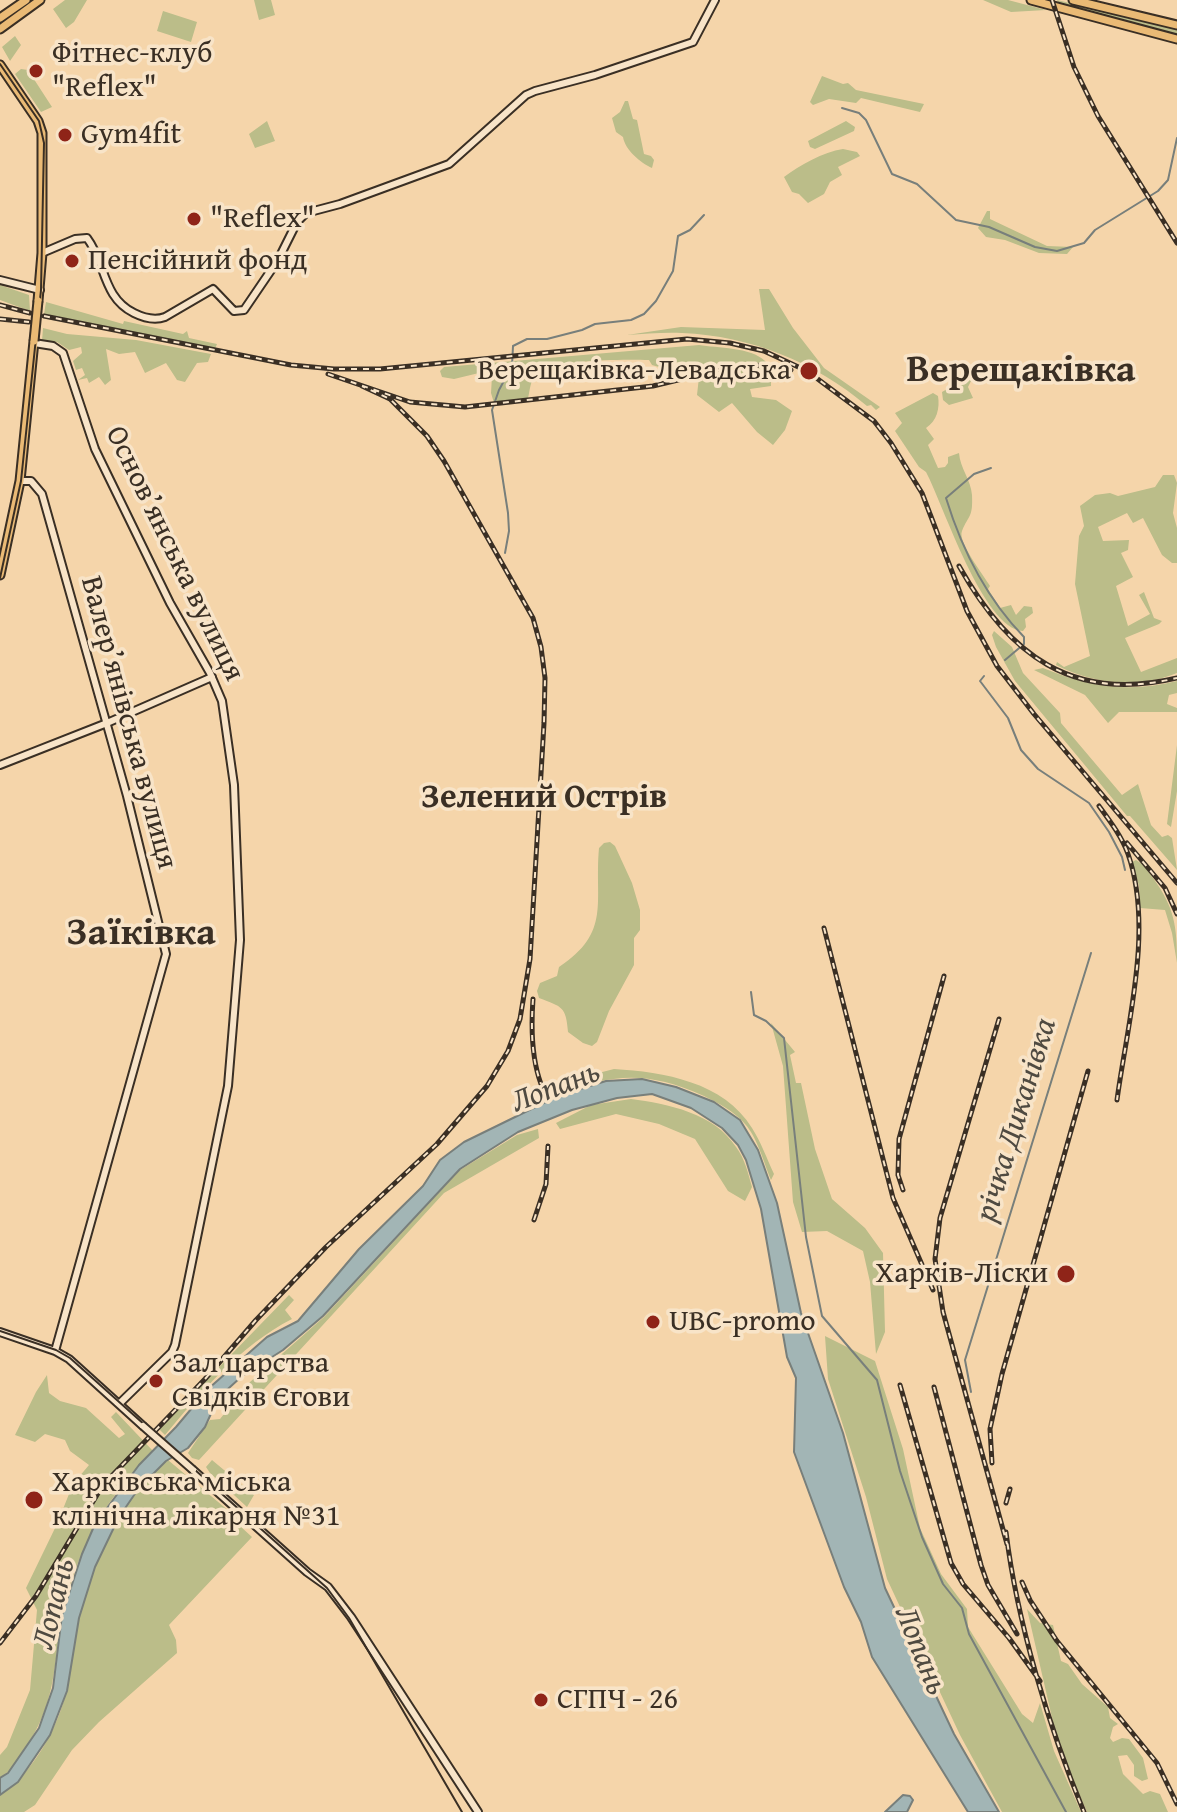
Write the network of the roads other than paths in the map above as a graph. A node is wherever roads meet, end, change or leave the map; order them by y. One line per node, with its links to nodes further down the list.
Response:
1 (26, 0): 6 (main road)
2 (40, 0): 8 (main road)
3 (715, 0): 11 (street)
4 (1031, 0): 9 (main road)
5 (1073, 0): 7 (main road)
6 (0, 18)
7 (1177, 25)
8 (0, 29)
9 (1177, 39)
10 (0, 65): 11 (main road)
11 (42, 253): 13 (main road)
12 (0, 280): 13 (street)
13 (40, 290): 14 (main road, bridge)
14 (34, 342): 15 (main road); 17 (street, Основ’янська вулиця)
15 (20, 481): 16 (main road); 18 (street, Валер’янівська вулиця)
16 (0, 575)
17 (212, 677): 18 (street); 22 (street, Основ’янська вулиця)
18 (107, 723): 19 (street); 21 (street, Валер’янівська вулиця)
19 (0, 765)
20 (0, 1332): 21 (street)
21 (55, 1351): 22 (street)
22 (119, 1404): 23 (street, bridge)
23 (478, 1812)

